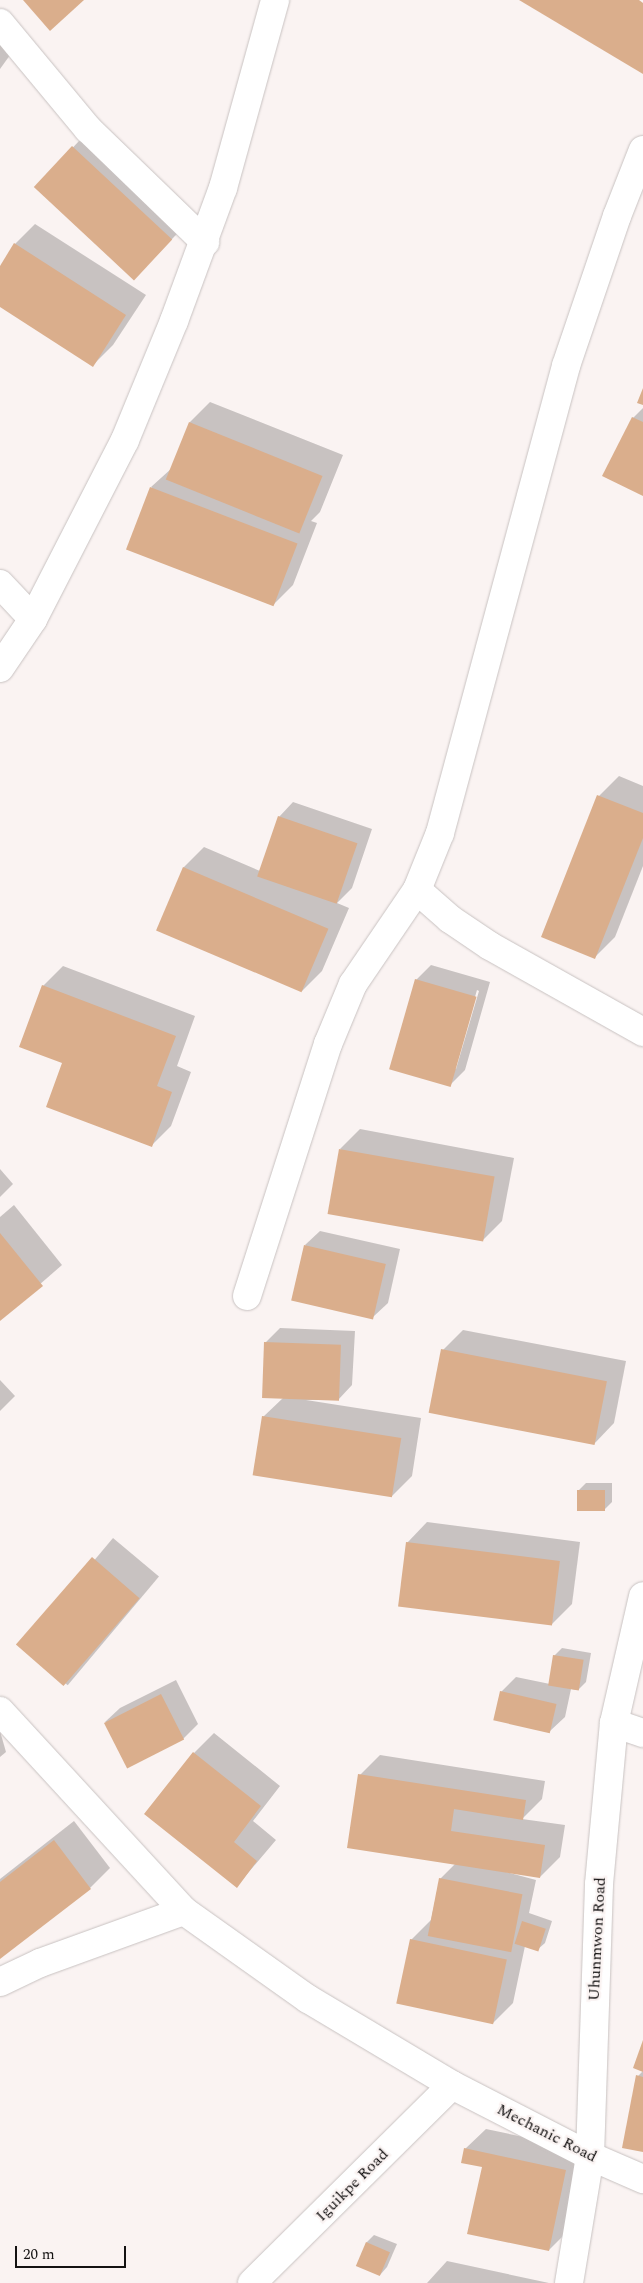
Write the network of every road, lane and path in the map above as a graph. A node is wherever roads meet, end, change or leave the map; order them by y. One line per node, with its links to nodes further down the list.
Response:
1 (275, 0): 4 (street)
2 (0, 23): 4 (street)
3 (643, 150): 8 (street)
4 (205, 242): 6 (street)
5 (0, 584): 6 (street)
6 (33, 618): 7 (street)
7 (0, 668)
8 (416, 890): 9 (street); 10 (street)
9 (643, 1032)
10 (247, 1296)
11 (643, 1596): 13 (street, Uhunmwon Road)
12 (0, 1711): 15 (street, Mechanic Road)
13 (614, 1723): 14 (street); 18 (street, Uhunmwon Road)
14 (643, 1733)
15 (184, 1911): 16 (street); 17 (street, Mechanic Road)
16 (0, 1982)
17 (452, 2085): 18 (street, Mechanic Road); 20 (street, Iguikpe Road)
18 (590, 2156): 19 (street, Mechanic Road); 21 (street, Uhunmwon Road)
19 (643, 2179)
20 (252, 2283)
21 (569, 2283)

